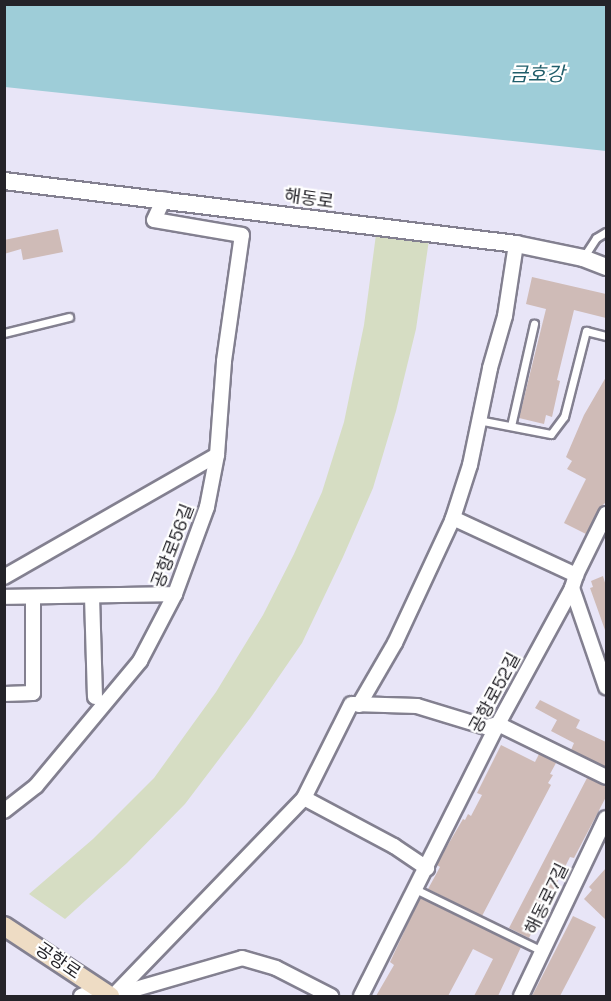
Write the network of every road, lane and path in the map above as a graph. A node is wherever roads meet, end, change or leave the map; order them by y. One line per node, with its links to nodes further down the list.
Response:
1 (4, 181): 2 (street, 해동로)
2 (164, 199): 4 (street, 해동로); 13 (street, 공항로56길)
3 (606, 232): 5 (lane)
4 (516, 244): 5 (street, 해동로); 11 (street)
5 (583, 258): 6 (street, 해동로)
6 (606, 267)
7 (69, 317): 9 (lane)
8 (534, 324): 12 (lane)
9 (4, 333)
10 (606, 336): 12 (lane)
11 (478, 420): 12 (lane); 15 (street)
12 (511, 426)
13 (217, 455): 16 (street); 18 (street, 공항로56길)
14 (606, 514): 17 (street, 공항로52길)
15 (453, 518): 17 (street); 25 (street)
16 (4, 577)
17 (574, 582): 22 (street); 26 (street, 공항로52길)
18 (175, 594): 19 (street); 29 (street, 공항로56길)
19 (92, 596): 21 (street); 24 (street)
20 (4, 597): 21 (street)
21 (33, 597): 23 (street)
22 (606, 687)
23 (4, 694)
24 (95, 697)
25 (351, 704): 26 (street); 28 (street)
26 (498, 724): 27 (street); 31 (street, 공항로52길)
27 (606, 777)
28 (304, 798): 31 (street); 37 (street)
29 (4, 811)
30 (606, 818): 34 (street, 해동로7길)
31 (427, 868): 32 (street, 공항로52길)
32 (415, 889): 34 (lane); 38 (street, 공항로52길)
33 (4, 926): 35 (main road, 공항로)
34 (542, 951): 39 (street, 해동로7길)
35 (104, 993): 36 (street)
36 (81, 996)
37 (332, 996)
38 (361, 996)
39 (521, 996)

